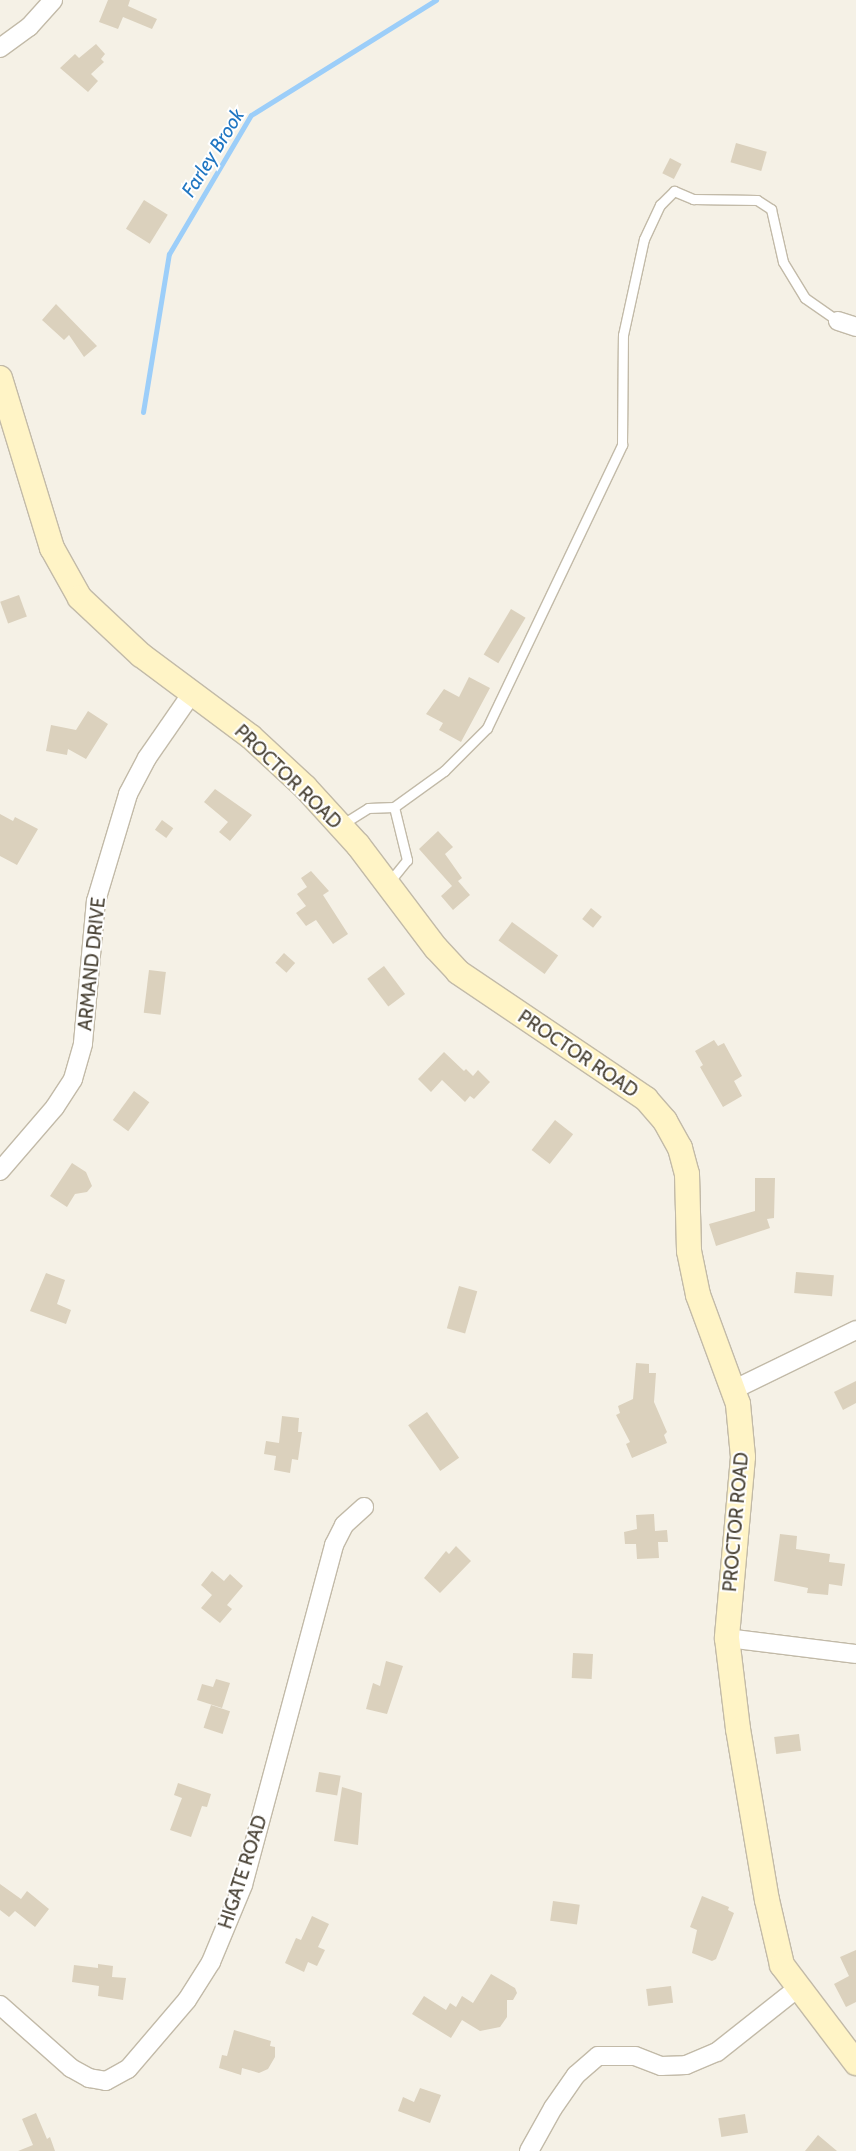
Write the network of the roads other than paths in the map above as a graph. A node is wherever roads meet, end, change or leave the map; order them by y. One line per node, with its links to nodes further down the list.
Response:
1 (53, 0): 2 (street)
2 (0, 48)
3 (838, 321): 4 (street); 7 (lane)
4 (856, 327)
5 (0, 378): 6 (main road, PROCTOR ROAD)
6 (192, 693): 8 (main road, PROCTOR ROAD); 10 (street, ARMAND DRIVE)
7 (394, 807): 8 (lane); 9 (lane)
8 (340, 826): 9 (main road, PROCTOR ROAD)
9 (388, 883): 12 (main road, PROCTOR ROAD)
10 (0, 1171)
11 (856, 1330): 12 (street)
12 (733, 1390): 14 (main road, PROCTOR ROAD)
13 (364, 1507): 17 (street, HIGATE ROAD)
14 (727, 1638): 15 (street); 16 (main road, PROCTOR ROAD)
15 (856, 1654)
16 (799, 1988): 18 (main road, PROCTOR ROAD); 19 (street)
17 (0, 2005)
18 (856, 2062)
19 (530, 2151)

